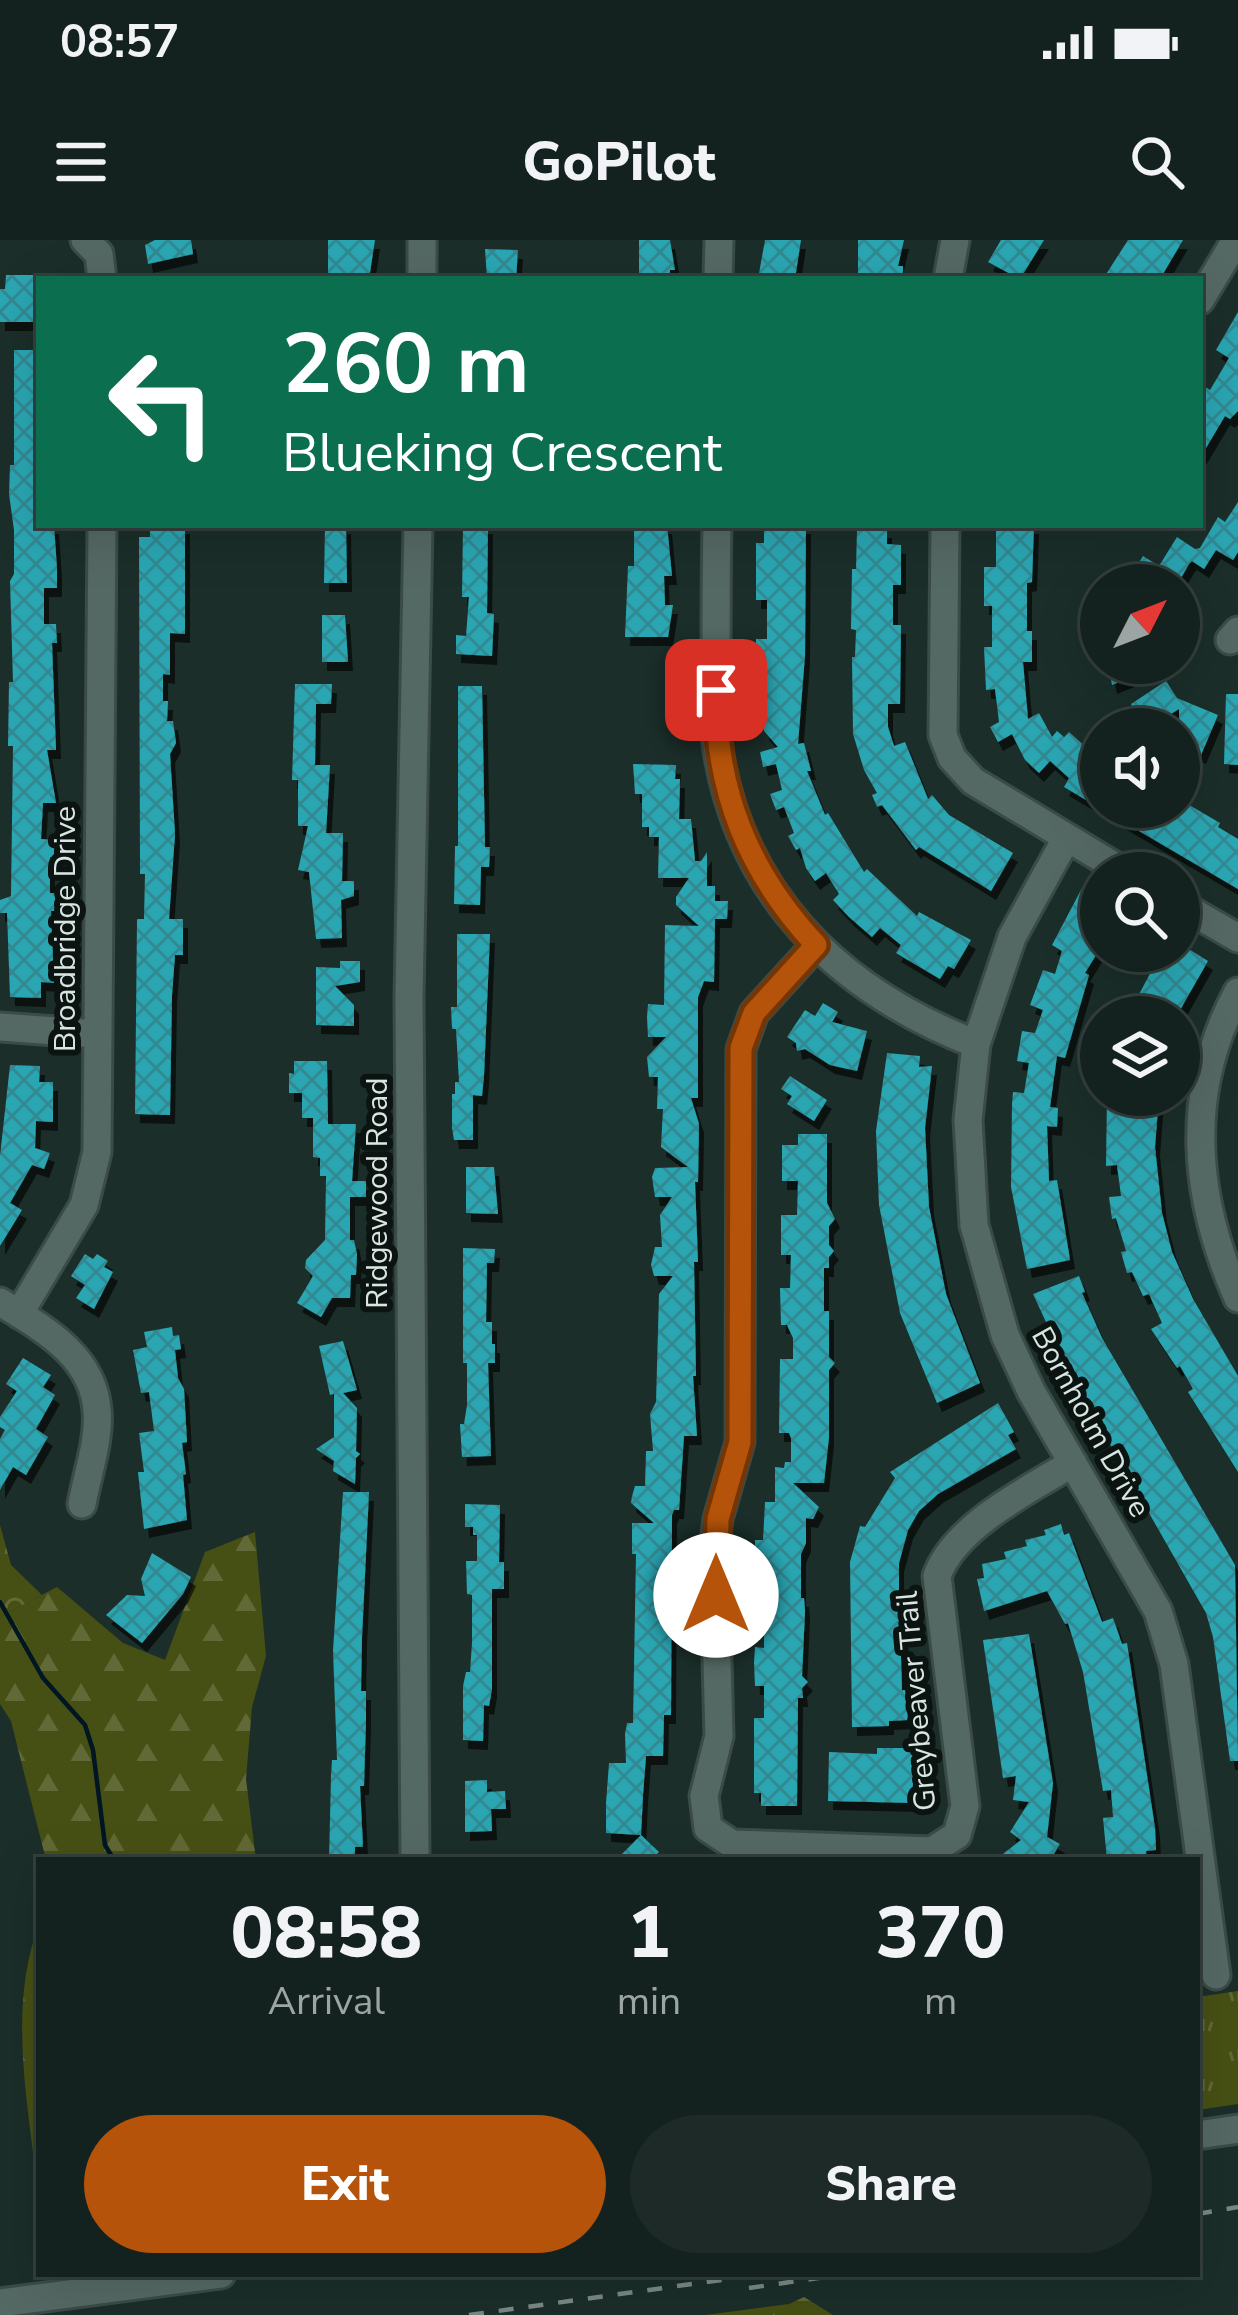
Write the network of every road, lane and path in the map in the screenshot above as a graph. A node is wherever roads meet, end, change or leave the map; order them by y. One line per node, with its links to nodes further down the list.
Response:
1 (85, 240): 6 (street)
2 (422, 240): 7 (street)
3 (718, 240): 8 (street)
4 (955, 240): 9 (street)
5 (1237, 240): 10 (street)
6 (102, 276)
7 (422, 276)
8 (718, 276)
9 (949, 276)
10 (1203, 295)
11 (102, 528): 22 (street, Broadbridge Drive)
12 (418, 528): 28 (street, Ridgewood Road)
13 (717, 528): 19 (street)
14 (945, 528): 15 (street)
15 (1066, 839): 16 (street); 23 (street, Bornholm Drive)
16 (1089, 852)
17 (1200, 916): 18 (street)
18 (1238, 938)
19 (816, 945): 23 (street); 26 (street, Greybeaver Trail)
20 (1238, 992): 24 (street)
21 (0, 1028): 22 (street)
22 (98, 1034): 25 (street, Broadbridge Drive)
23 (976, 1044): 26 (street, Bornholm Drive)
24 (1238, 1298)
25 (10, 1308): 27 (street)
26 (1073, 1463): 29 (street, Bornholm Drive)
27 (82, 1504)
28 (415, 1857)
29 (1217, 1975)
30 (1238, 2129): 31 (street)
31 (1200, 2135)
32 (166, 2279): 33 (street)
33 (0, 2303)

